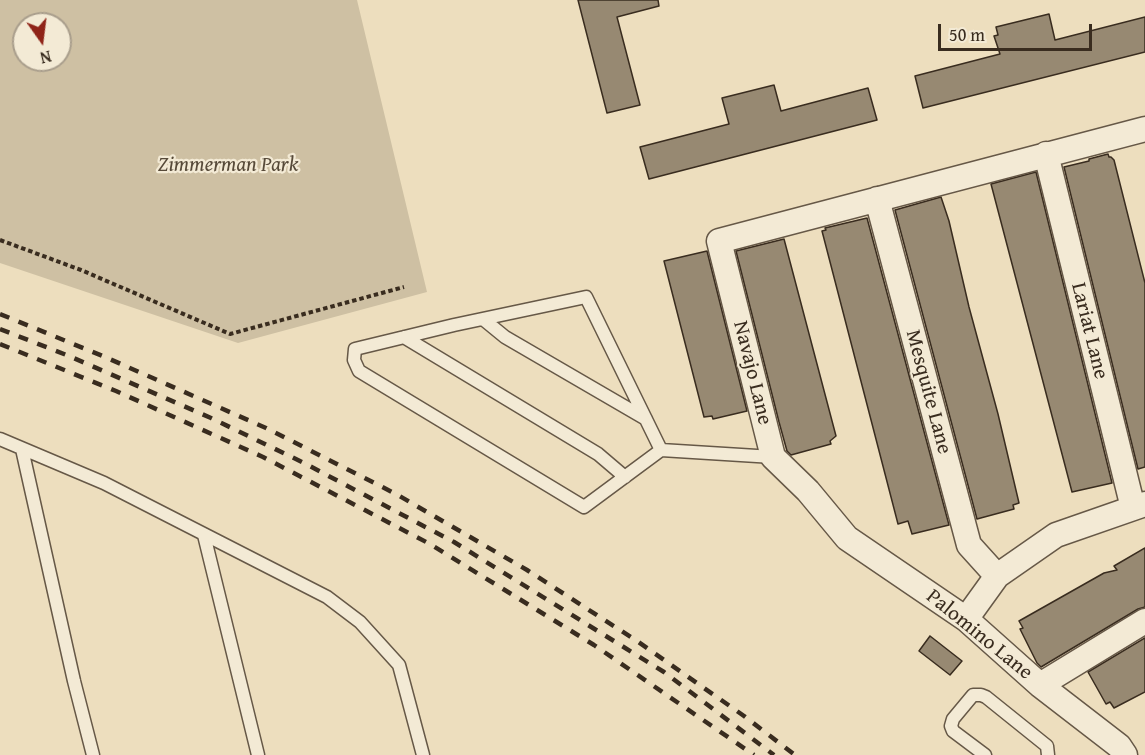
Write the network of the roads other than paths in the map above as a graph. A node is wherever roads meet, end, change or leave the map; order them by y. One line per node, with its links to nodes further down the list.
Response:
1 (1145, 129): 2 (street)
2 (1046, 154): 3 (street); 12 (street, Lariat Lane)
3 (877, 200): 10 (street, Navajo Lane); 14 (street, Mesquite Lane)
4 (483, 319): 5 (lane); 6 (lane); 6 (lane)
5 (404, 337): 11 (lane); 11 (lane)
6 (646, 419): 9 (lane)
7 (0, 440): 8 (lane)
8 (22, 449): 13 (lane); 18 (lane)
9 (661, 450): 10 (lane); 11 (lane)
10 (773, 457): 15 (street, Palomino Lane)
11 (625, 477)
12 (1139, 506): 14 (street)
13 (204, 535): 19 (lane); 20 (lane)
14 (997, 576): 15 (street)
15 (966, 619): 17 (street, Palomino Lane)
16 (1145, 621): 17 (street)
17 (1040, 684): 23 (street, Palomino Lane)
18 (93, 755)
19 (258, 755)
20 (423, 755)
21 (985, 755): 22 (lane)
22 (1048, 755)
23 (1125, 755)

